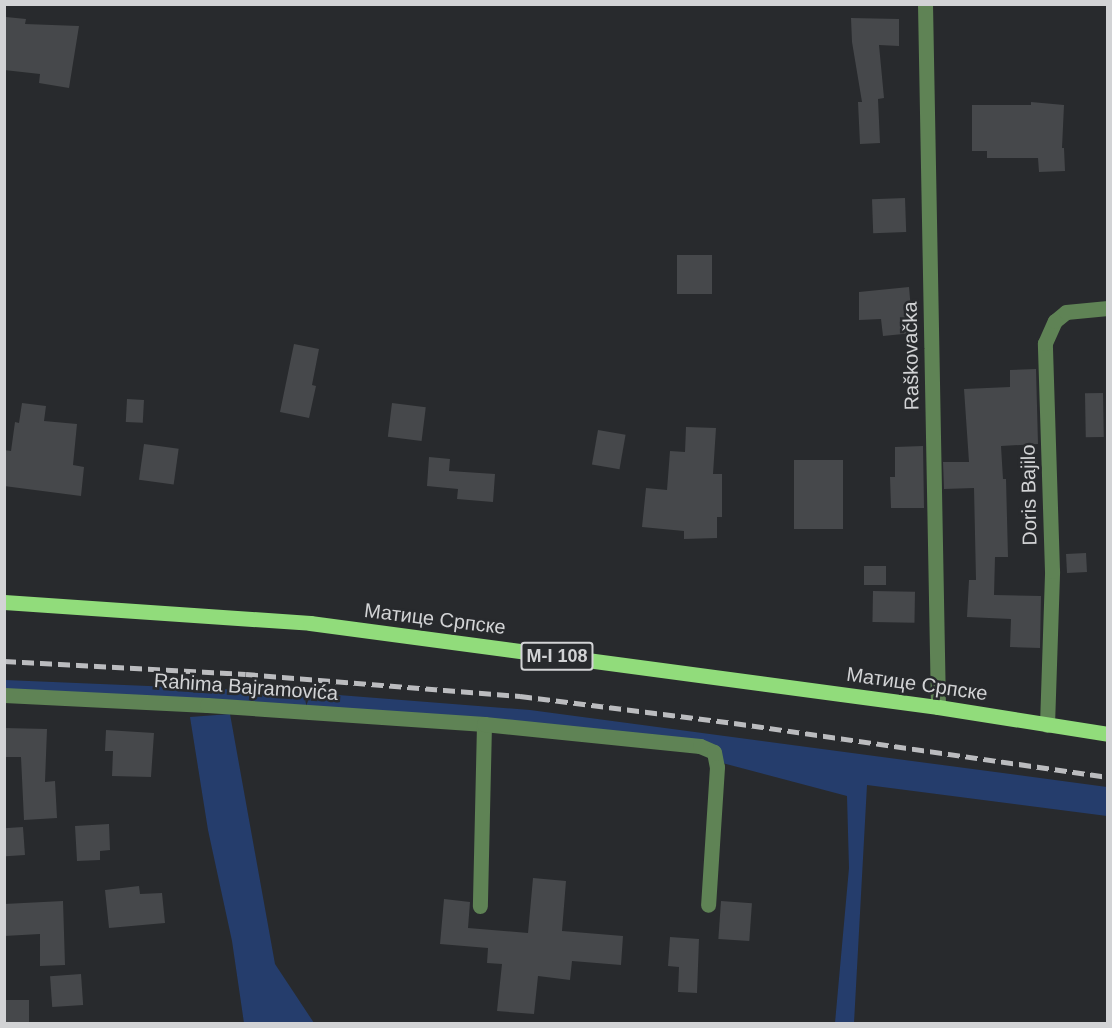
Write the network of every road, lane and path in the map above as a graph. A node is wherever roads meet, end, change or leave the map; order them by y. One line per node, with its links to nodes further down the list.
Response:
1 (925, 4): 5 (street, Raškovačka)
2 (1107, 308): 7 (street, Doris Bajilo)
3 (4, 602): 5 (main road, Матице Српске / M-I 108)
4 (4, 695): 6 (street, Rahima Bajramovića)
5 (938, 707): 7 (main road, Матице Српске / M-I 108)
6 (484, 724): 9 (street, Rahima Bajramovića); 10 (street)
7 (1047, 725): 8 (main road, Матице Српске / M-I 108)
8 (1107, 734)
9 (708, 905)
10 (480, 906)

